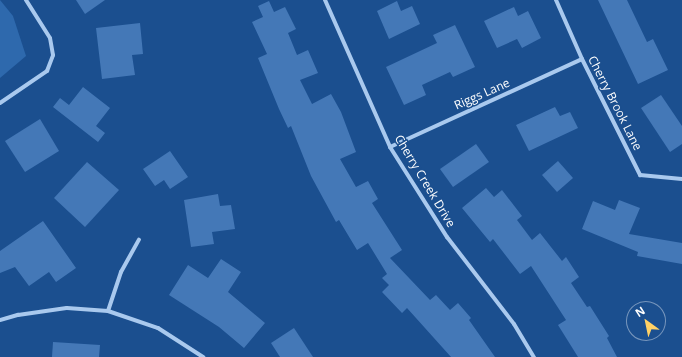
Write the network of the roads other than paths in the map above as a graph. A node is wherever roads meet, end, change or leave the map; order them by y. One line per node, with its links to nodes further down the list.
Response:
1 (26, 0): 5 (street)
2 (325, 0): 6 (street, Cherry Creek Drive)
3 (556, 0): 4 (street, Cherry Brook Lane)
4 (582, 59): 6 (street, Riggs Lane); 7 (street, Cherry Brook Lane)
5 (0, 103)
6 (390, 146): 12 (street, Cherry Creek Drive)
7 (682, 179)
8 (139, 240): 9 (street)
9 (108, 311): 10 (street); 11 (street)
10 (0, 320)
11 (203, 357)
12 (534, 357)

